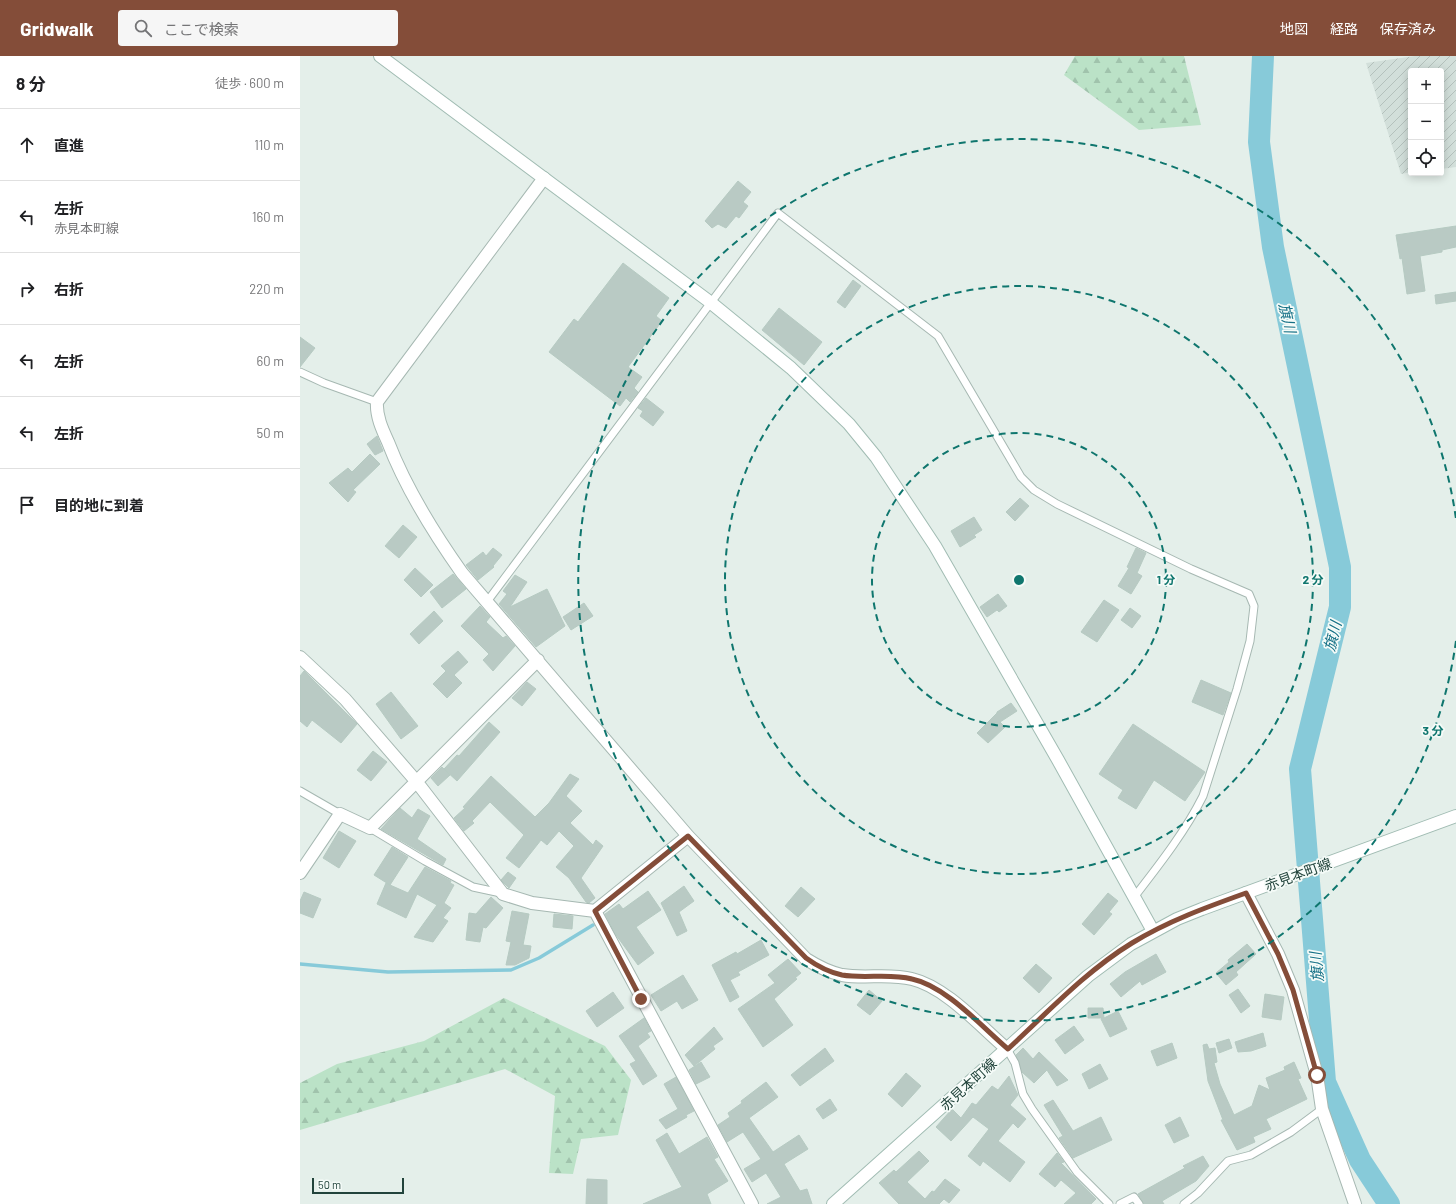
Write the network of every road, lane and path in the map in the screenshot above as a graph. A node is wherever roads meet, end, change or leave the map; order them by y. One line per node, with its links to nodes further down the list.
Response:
1 (380, 56): 2 (street)
2 (544, 178): 3 (street); 5 (street)
3 (710, 302): 6 (lane); 18 (street); 18 (lane)
4 (300, 372): 5 (lane)
5 (377, 402): 6 (street)
6 (486, 603): 8 (street)
7 (300, 657): 9 (street)
8 (538, 660): 9 (street); 14 (street)
9 (416, 781): 13 (street); 17 (street)
10 (300, 791): 11 (lane)
11 (340, 814): 13 (street); 15 (street)
12 (1456, 816): 16 (street, 赤見本町線)
13 (370, 828): 17 (lane)
14 (688, 836): 19 (street); 21 (street)
15 (300, 873)
16 (1246, 893): 20 (street, 赤見本町線); 22 (street)
17 (503, 894): 19 (street)
18 (1135, 896): 20 (street)
19 (595, 911): 23 (street)
20 (1153, 931): 21 (street, 赤見本町線)
21 (1008, 1049): 24 (street, 赤見本町線); 25 (lane)
22 (1322, 1109): 28 (lane); 29 (street)
23 (752, 1204)
24 (833, 1204)
25 (1109, 1204)
26 (1120, 1204): 27 (lane)
27 (1139, 1204)
28 (1184, 1204)
29 (1355, 1204)

